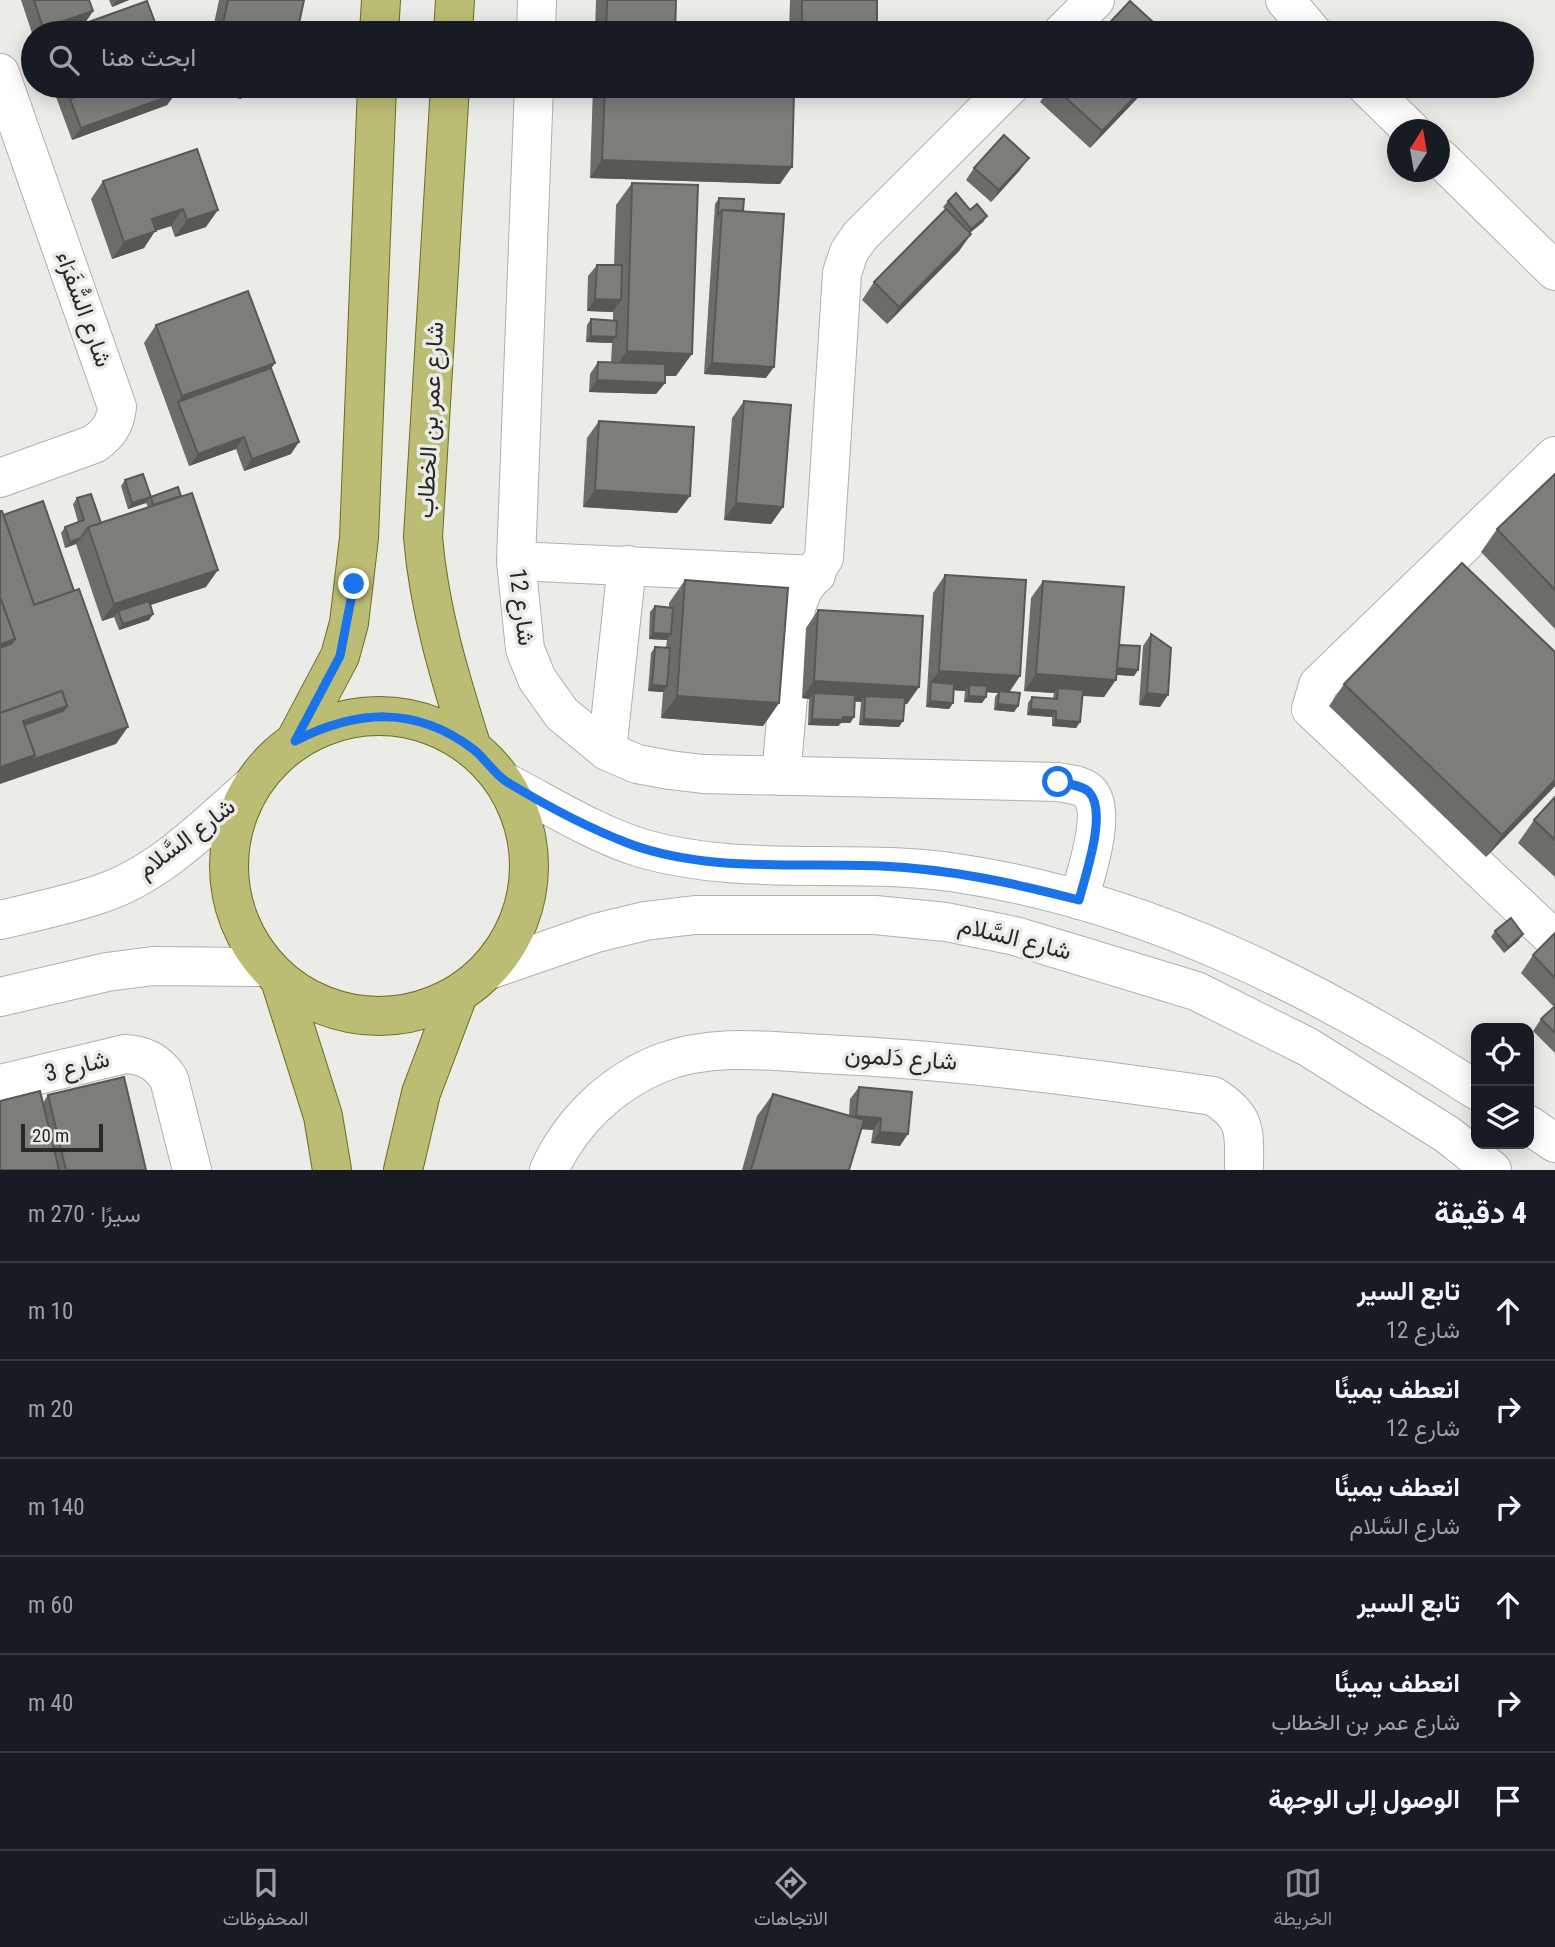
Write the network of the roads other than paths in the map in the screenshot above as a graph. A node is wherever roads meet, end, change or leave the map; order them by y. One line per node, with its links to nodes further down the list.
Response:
1 (381, 0): 6 (main road)
2 (455, 0): 7 (main road)
3 (537, 0): 8 (street)
4 (1095, 0): 9 (street)
5 (1285, 0): 10 (street)
6 (380, 21)
7 (454, 21)
8 (536, 21)
9 (1074, 21)
10 (1303, 21)
11 (0, 73): 21 (street, شارع السُّفَرَاء)
12 (377, 98): 25 (main road)
13 (449, 98): 26 (main road, شارع عمر بن الخطاب)
14 (534, 98): 22 (street, شارع 12)
15 (998, 98): 24 (street)
16 (1378, 98): 17 (street)
17 (1399, 119)
18 (1450, 168): 19 (street)
19 (1555, 271)
20 (1555, 456): 33 (street)
21 (0, 478)
22 (516, 561): 23 (street); 27 (street, شارع 12)
23 (627, 565): 24 (street); 27 (street)
24 (816, 575): 28 (street)
25 (295, 741): 26 (main road); 30 (main road)
26 (472, 748): 29 (main road)
27 (607, 751): 28 (street, شارع 12)
28 (781, 776): 31 (street, شارع 12)
29 (503, 780): 31 (street, شارع السَّلام); 34 (main road)
30 (250, 788): 32 (street, شارع السَّلام); 35 (main road)
31 (1079, 900): 39 (street, شارع السَّلام)
32 (0, 920)
33 (1555, 940)
34 (489, 970): 36 (main road); 47 (street, شارع السَّلام)
35 (274, 974): 36 (main road); 37 (street); 43 (main road)
36 (458, 996): 44 (main road)
37 (0, 997)
38 (0, 1084): 42 (street, شارع 3)
39 (1471, 1087)
40 (1534, 1128): 41 (street)
41 (1555, 1143)
42 (192, 1170)
43 (332, 1170)
44 (403, 1170)
45 (549, 1170): 46 (street, شارع دَلمون)
46 (1244, 1170)
47 (1492, 1170)

